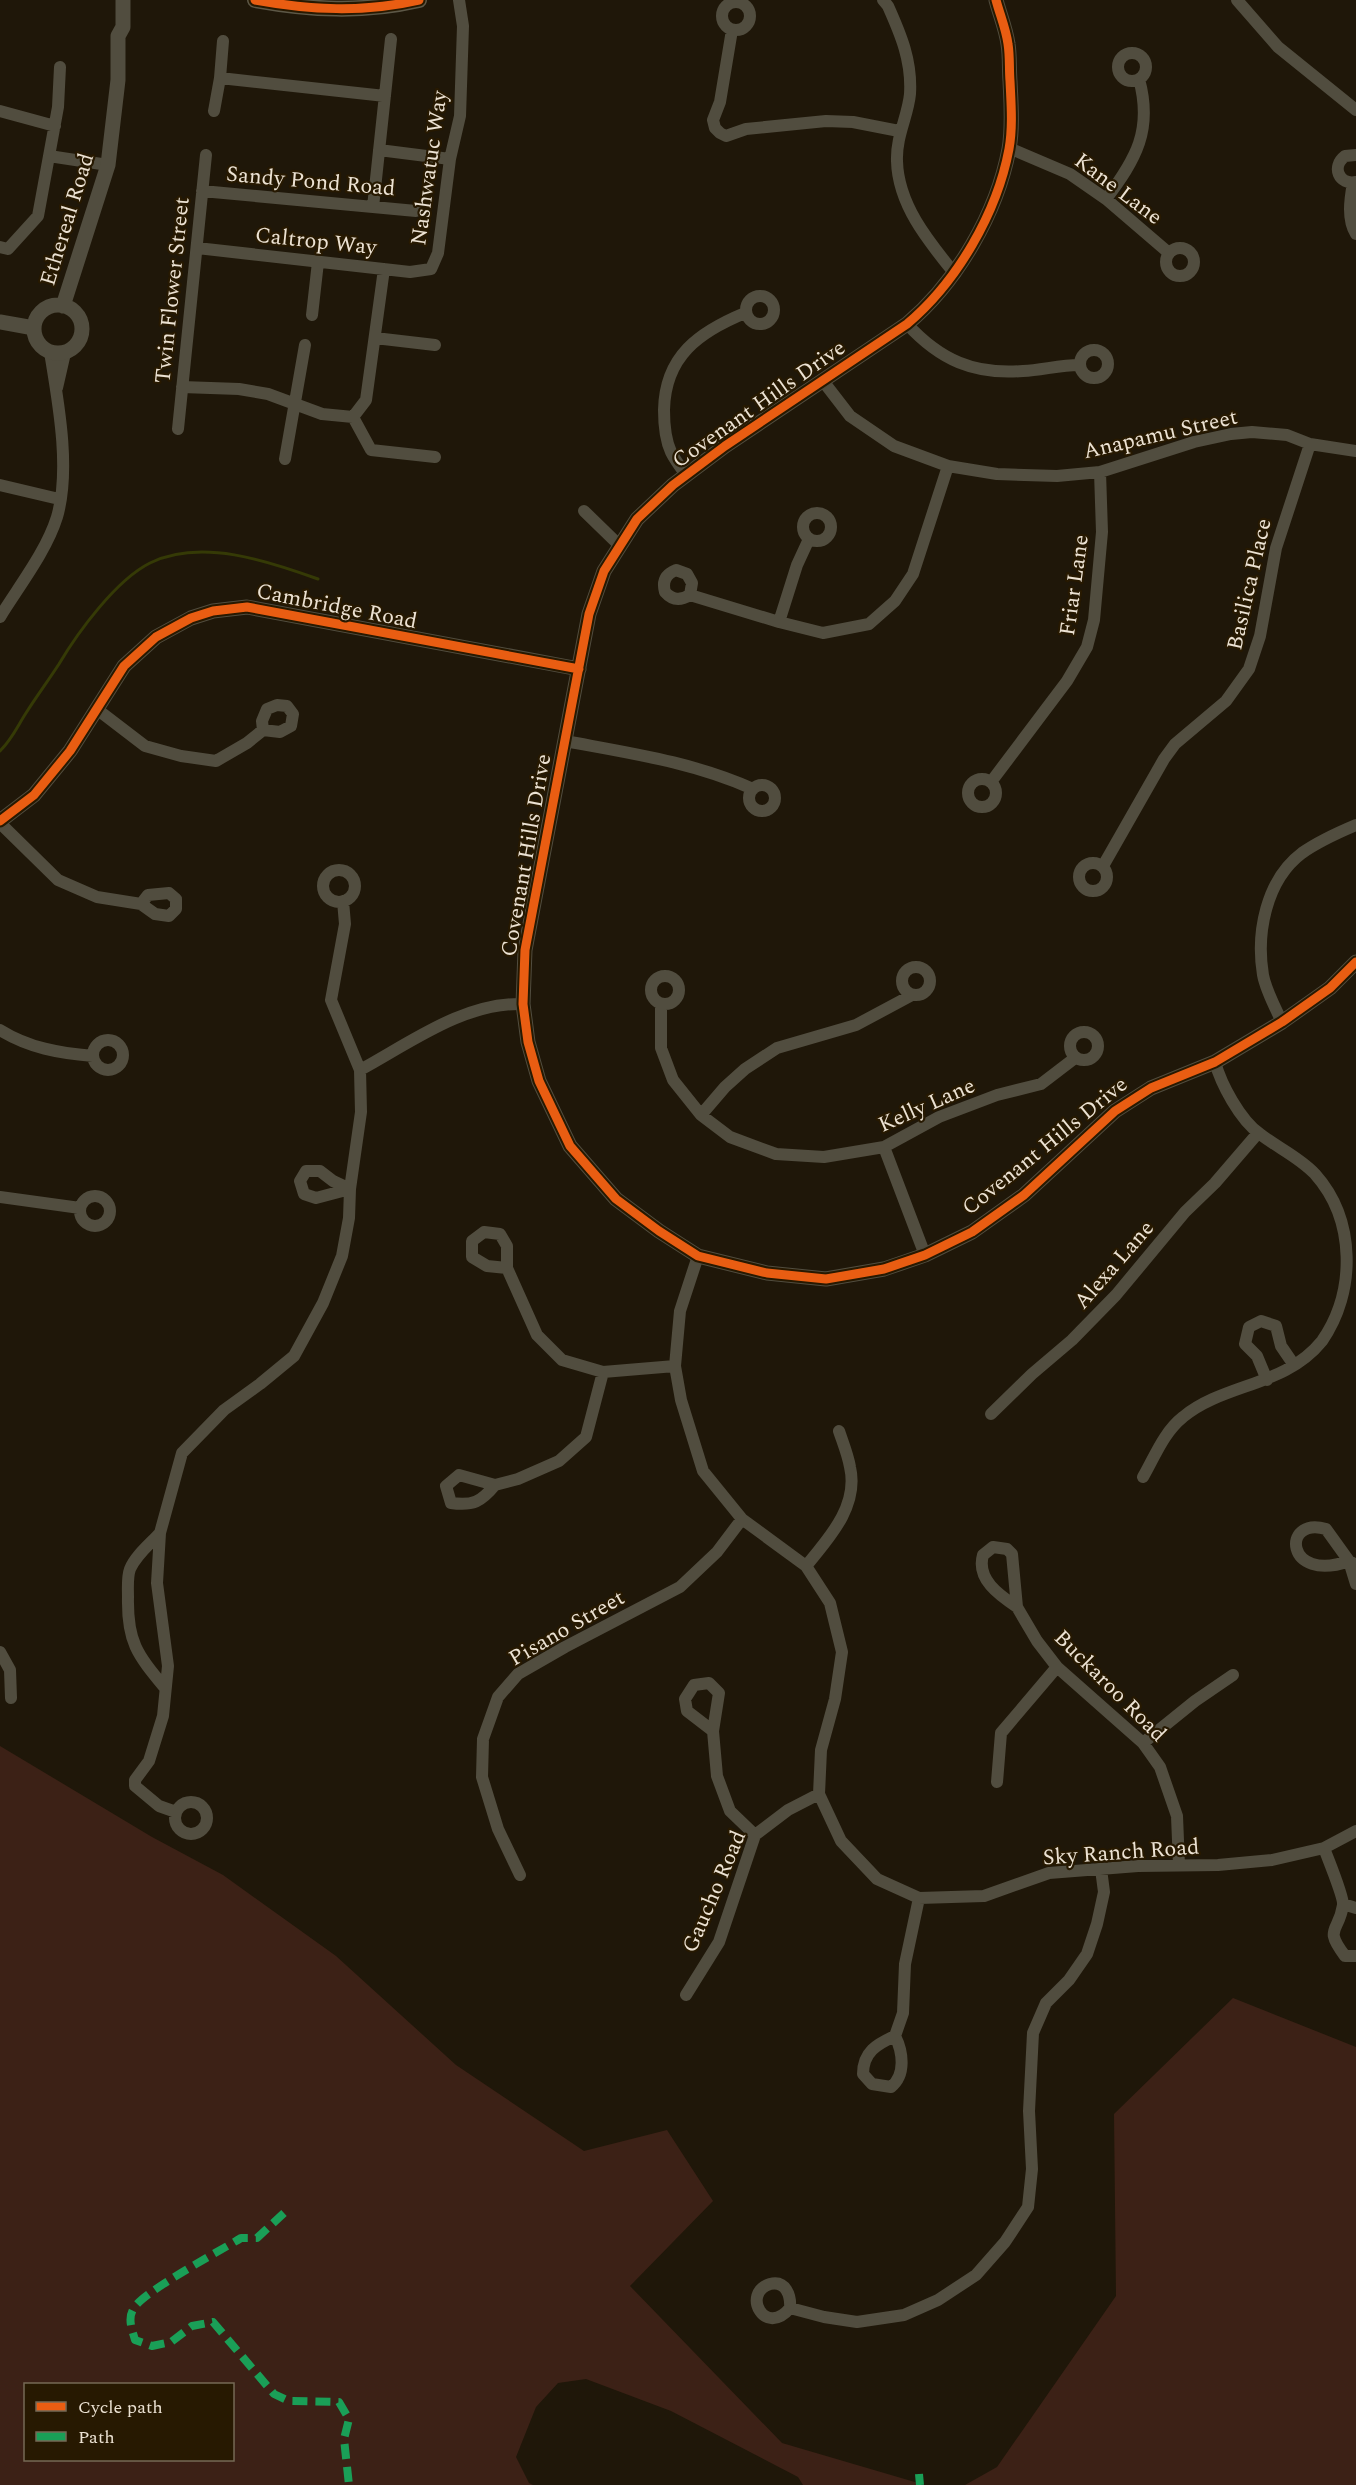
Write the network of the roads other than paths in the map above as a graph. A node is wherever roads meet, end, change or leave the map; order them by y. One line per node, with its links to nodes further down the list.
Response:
1 (113, 0): 10 (street, Ethereal Road)
2 (123, 0): 10 (street, Ethereal Road)
3 (255, 0): 4 (main road)
4 (419, 0)
5 (459, 0): 27 (street, Nashwatuc Way)
6 (883, 0): 21 (street)
7 (996, 0): 22 (street, Covenant Hills Drive)
8 (1238, 0): 17 (street)
9 (732, 30): 21 (street)
10 (118, 36): 28 (street, Ethereal Road)
11 (391, 39): 16 (street)
12 (223, 41): 14 (street)
13 (60, 67): 20 (street)
14 (220, 78): 16 (street); 19 (street)
15 (1139, 80): 31 (street)
16 (385, 96): 23 (street)
17 (1356, 110)
18 (0, 111): 20 (street)
19 (214, 111)
20 (55, 126): 26 (street)
21 (900, 130): 41 (street)
22 (1009, 148): 31 (street, Kane Lane); 41 (street, Covenant Hills Drive)
23 (379, 150): 27 (street); 32 (street)
24 (206, 155): 30 (street, Twin Flower Street)
25 (1356, 155): 29 (street)
26 (49, 156): 28 (street); 35 (street)
27 (450, 159): 39 (street, Nashwatuc Way)
28 (108, 165): 42 (street, Ethereal Road)
29 (1354, 183): 34 (street)
30 (202, 191): 32 (street, Sandy Pond Road); 36 (street, Twin Flower Street)
31 (1106, 199): 37 (street, Kane Lane)
32 (373, 207): 33 (street, Sandy Pond Road)
33 (416, 211)
34 (1356, 234)
35 (4, 248)
36 (197, 248): 38 (street, Caltrop Way); 54 (street, Twin Flower Street)
37 (1169, 253)
38 (318, 262): 40 (street, Caltrop Way); 44 (street)
39 (431, 268): 40 (street, Caltrop Way)
40 (384, 269): 48 (street)
41 (955, 274): 46 (street, Covenant Hills Drive)
42 (63, 306): 47 (street); 51 (street)
43 (745, 313): 64 (street)
44 (312, 315)
45 (0, 322): 47 (street)
46 (907, 324): 52 (street); 53 (street, Covenant Hills Drive)
47 (34, 328): 51 (street)
48 (375, 338): 50 (street); 56 (street)
49 (305, 345): 55 (street)
50 (435, 345)
51 (57, 352): 66 (street)
52 (1079, 365)
53 (823, 381): 62 (street, Anapamu Street); 64 (street, Covenant Hills Drive)
54 (182, 387): 55 (street); 57 (street, Twin Flower Street)
55 (295, 402): 56 (street); 61 (street)
56 (353, 417): 60 (street)
57 (178, 429)
58 (1310, 444): 59 (street, Anapamu Street); 63 (street, Anapamu Street); 81 (street, Basilica Place)
59 (1356, 451)
60 (435, 457)
61 (285, 459)
62 (948, 465): 63 (street, Anapamu Street); 72 (street)
63 (1100, 472): 77 (street, Friar Lane)
64 (686, 475): 69 (street, Covenant Hills Drive)
65 (0, 485): 66 (street)
66 (59, 499): 71 (street)
67 (584, 511): 69 (street)
68 (809, 539): 72 (street)
69 (620, 546): 73 (street, Covenant Hills Drive)
70 (690, 595): 72 (street)
71 (0, 617)
72 (778, 622)
73 (579, 669): 74 (street, Cambridge Road); 76 (street, Covenant Hills Drive)
74 (98, 710): 75 (street); 79 (street, Cambridge Road)
75 (263, 730)
76 (565, 741): 78 (street); 86 (street, Covenant Hills Drive)
77 (991, 782)
78 (753, 789)
79 (0, 822): 83 (street)
80 (1356, 825): 88 (street)
81 (1103, 866)
82 (343, 901): 93 (street)
83 (141, 904)
84 (1356, 962): 88 (street, Covenant Hills Drive)
85 (912, 995): 94 (street)
86 (523, 1004): 93 (street); 100 (street, Covenant Hills Drive)
87 (661, 1004): 94 (street, Kelly Lane)
88 (1282, 1022): 92 (street, Covenant Hills Drive)
89 (0, 1030): 90 (street)
90 (93, 1056)
91 (1075, 1058): 96 (street, Kelly Lane)
92 (1215, 1062): 95 (street); 99 (street, Covenant Hills Drive)
93 (360, 1070): 112 (street)
94 (701, 1115): 96 (street, Kelly Lane)
95 (1258, 1133): 102 (street); 107 (street, Alexa Lane)
96 (884, 1147): 99 (street)
97 (0, 1197): 98 (street)
98 (80, 1208)
99 (925, 1255): 100 (street, Covenant Hills Drive)
100 (699, 1256): 104 (street, Sky Ranch Road)
101 (507, 1268): 105 (street)
102 (1353, 1275): 103 (street)
103 (1294, 1365): 106 (street); 106 (street)
104 (675, 1366): 105 (street); 111 (street, Sky Ranch Road)
105 (603, 1372): 110 (street)
106 (1267, 1380): 109 (street)
107 (991, 1414)
108 (839, 1431): 114 (street)
109 (1143, 1477)
110 (495, 1485)
111 (742, 1519): 114 (street, Sky Ranch Road); 132 (street, Pisano Street)
112 (160, 1533): 120 (street); 120 (street)
113 (1352, 1563): 115 (street)
114 (806, 1566): 125 (street, Sky Ranch Road)
115 (1356, 1584)
116 (1017, 1607): 116 (street, Buckaroo Road); 118 (street, Buckaroo Road)
117 (0, 1652): 121 (street)
118 (1057, 1667): 123 (street, Buckaroo Road); 124 (street)
119 (1233, 1675): 123 (street)
120 (165, 1688): 126 (street)
121 (11, 1698)
122 (713, 1731): 128 (street)
123 (1143, 1743): 130 (street, Buckaroo Road)
124 (997, 1782)
125 (819, 1794): 128 (street, Gaucho Road); 133 (street, Sky Ranch Road)
126 (176, 1812)
127 (1356, 1831): 129 (street, Sky Ranch Road)
128 (755, 1835): 137 (street, Gaucho Road)
129 (1324, 1848): 130 (street, Sky Ranch Road); 134 (street)
130 (1179, 1866): 131 (street, Sky Ranch Road)
131 (1101, 1869): 133 (street, Sky Ranch Road); 139 (street)
132 (520, 1875)
133 (919, 1898): 138 (street)
134 (1343, 1904): 135 (street); 136 (street)
135 (1356, 1908)
136 (1356, 1956)
137 (686, 1995)
138 (895, 2036)
139 (790, 2308)

